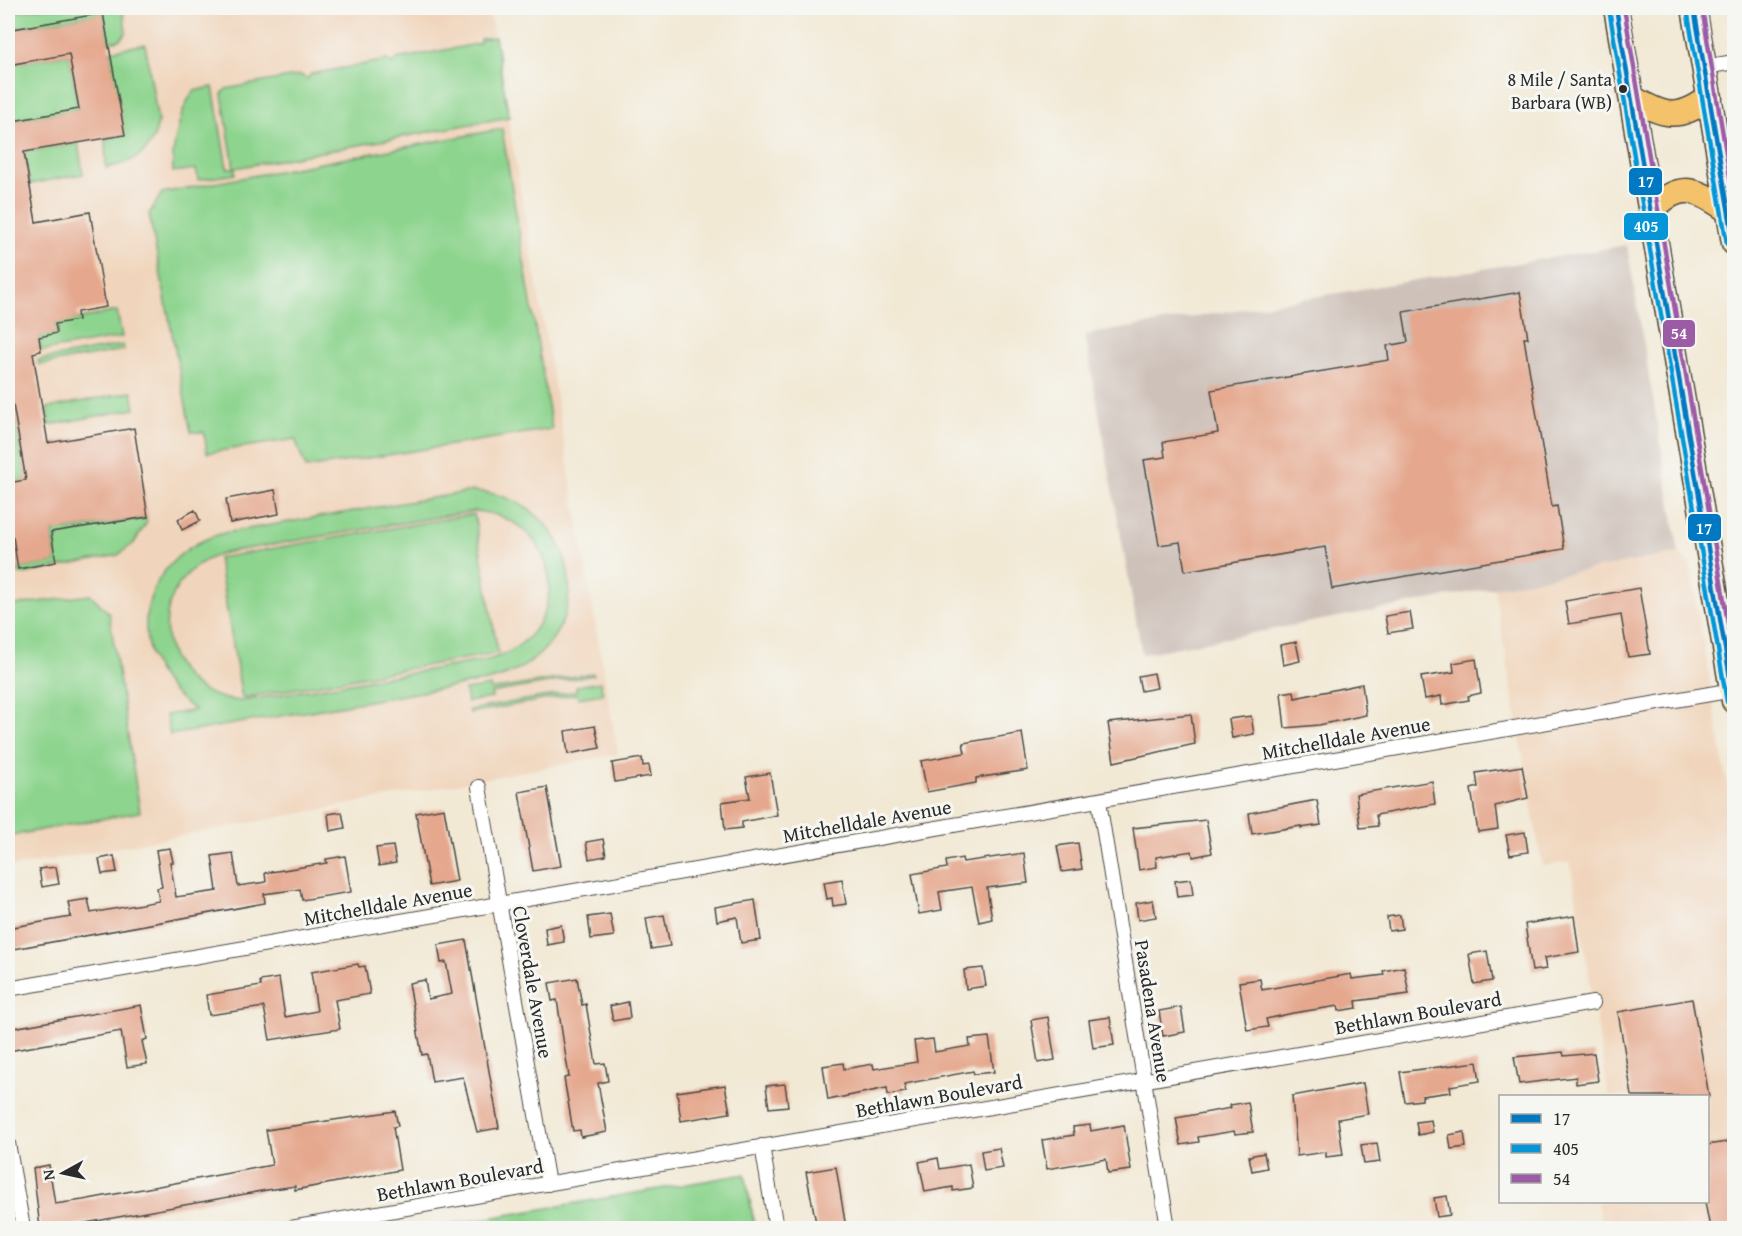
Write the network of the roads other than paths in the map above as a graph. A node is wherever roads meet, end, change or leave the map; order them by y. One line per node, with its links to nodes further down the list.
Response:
1 (1616, 8): 5 (highway)
2 (1694, 8): 4 (highway)
3 (1734, 62): 4 (street)
4 (1705, 67): 6 (highway)
5 (1631, 97): 6 (highway); 7 (highway)
6 (1710, 97): 8 (highway)
7 (1651, 211): 8 (highway); 10 (highway)
8 (1729, 211): 9 (highway)
9 (1734, 243)
10 (1733, 696): 12 (street, Mitchelldale Avenue)
11 (479, 787): 13 (street, Cloverdale Avenue)
12 (1099, 801): 13 (street, Mitchelldale Avenue); 16 (street, Pasadena Avenue)
13 (499, 904): 14 (street, Mitchelldale Avenue); 19 (street, Cloverdale Avenue)
14 (8, 989)
15 (1593, 1003): 16 (street, Bethlawn Boulevard)
16 (1144, 1080): 18 (street, Bethlawn Boulevard); 23 (street, Pasadena Avenue)
17 (8, 1143): 20 (street)
18 (762, 1146): 19 (street, Bethlawn Boulevard); 22 (street)
19 (548, 1184): 21 (street, Bethlawn Boulevard)
20 (23, 1228)
21 (291, 1228)
22 (776, 1228)
23 (1168, 1228)

